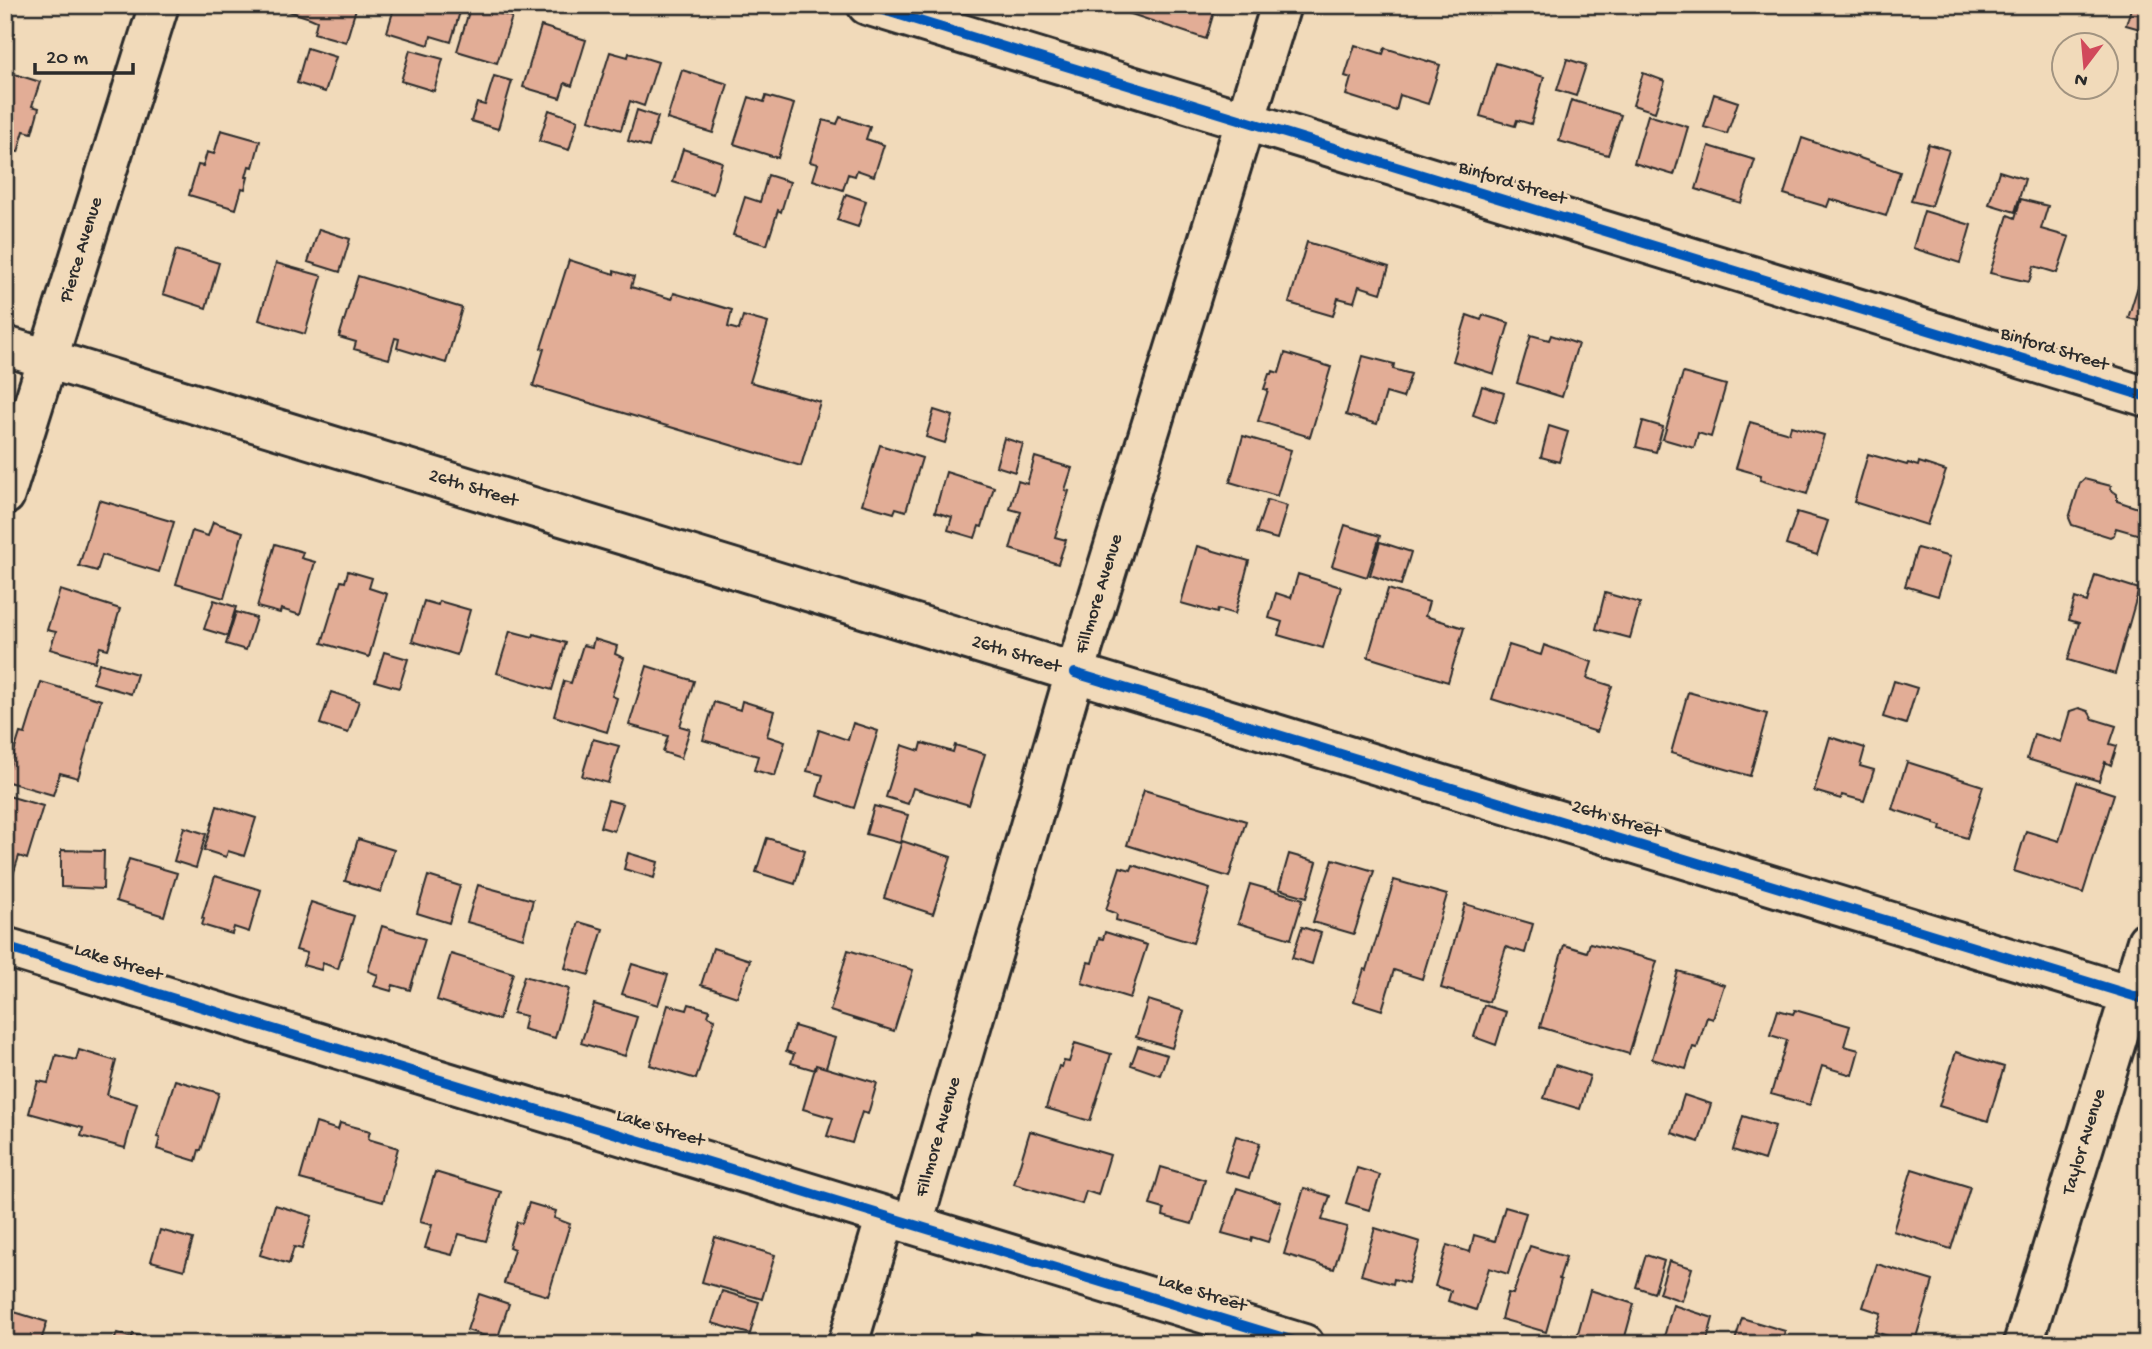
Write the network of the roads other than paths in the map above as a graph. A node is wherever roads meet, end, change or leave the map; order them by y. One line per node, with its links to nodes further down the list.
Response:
1 (159, 5): 6 (street, Pierce Avenue)
2 (867, 5): 4 (street, Binford Street)
3 (1281, 5): 4 (street, Fillmore Avenue)
4 (1245, 121): 7 (street, Binford Street); 9 (street, Fillmore Avenue)
5 (5, 346): 6 (street, 26th Street)
6 (48, 359): 8 (street, Pierce Avenue); 9 (street, 26th Street)
7 (2147, 397)
8 (5, 495)
9 (1075, 673): 12 (street, 26th Street); 13 (street, Fillmore Avenue)
10 (2147, 941): 12 (street, Taylor Avenue)
11 (5, 947): 13 (street, Lake Street)
12 (2138, 998): 16 (street, Taylor Avenue)
13 (900, 1220): 14 (street, Fillmore Avenue); 15 (street, Lake Street)
14 (848, 1344)
15 (1304, 1344)
16 (2023, 1344)

